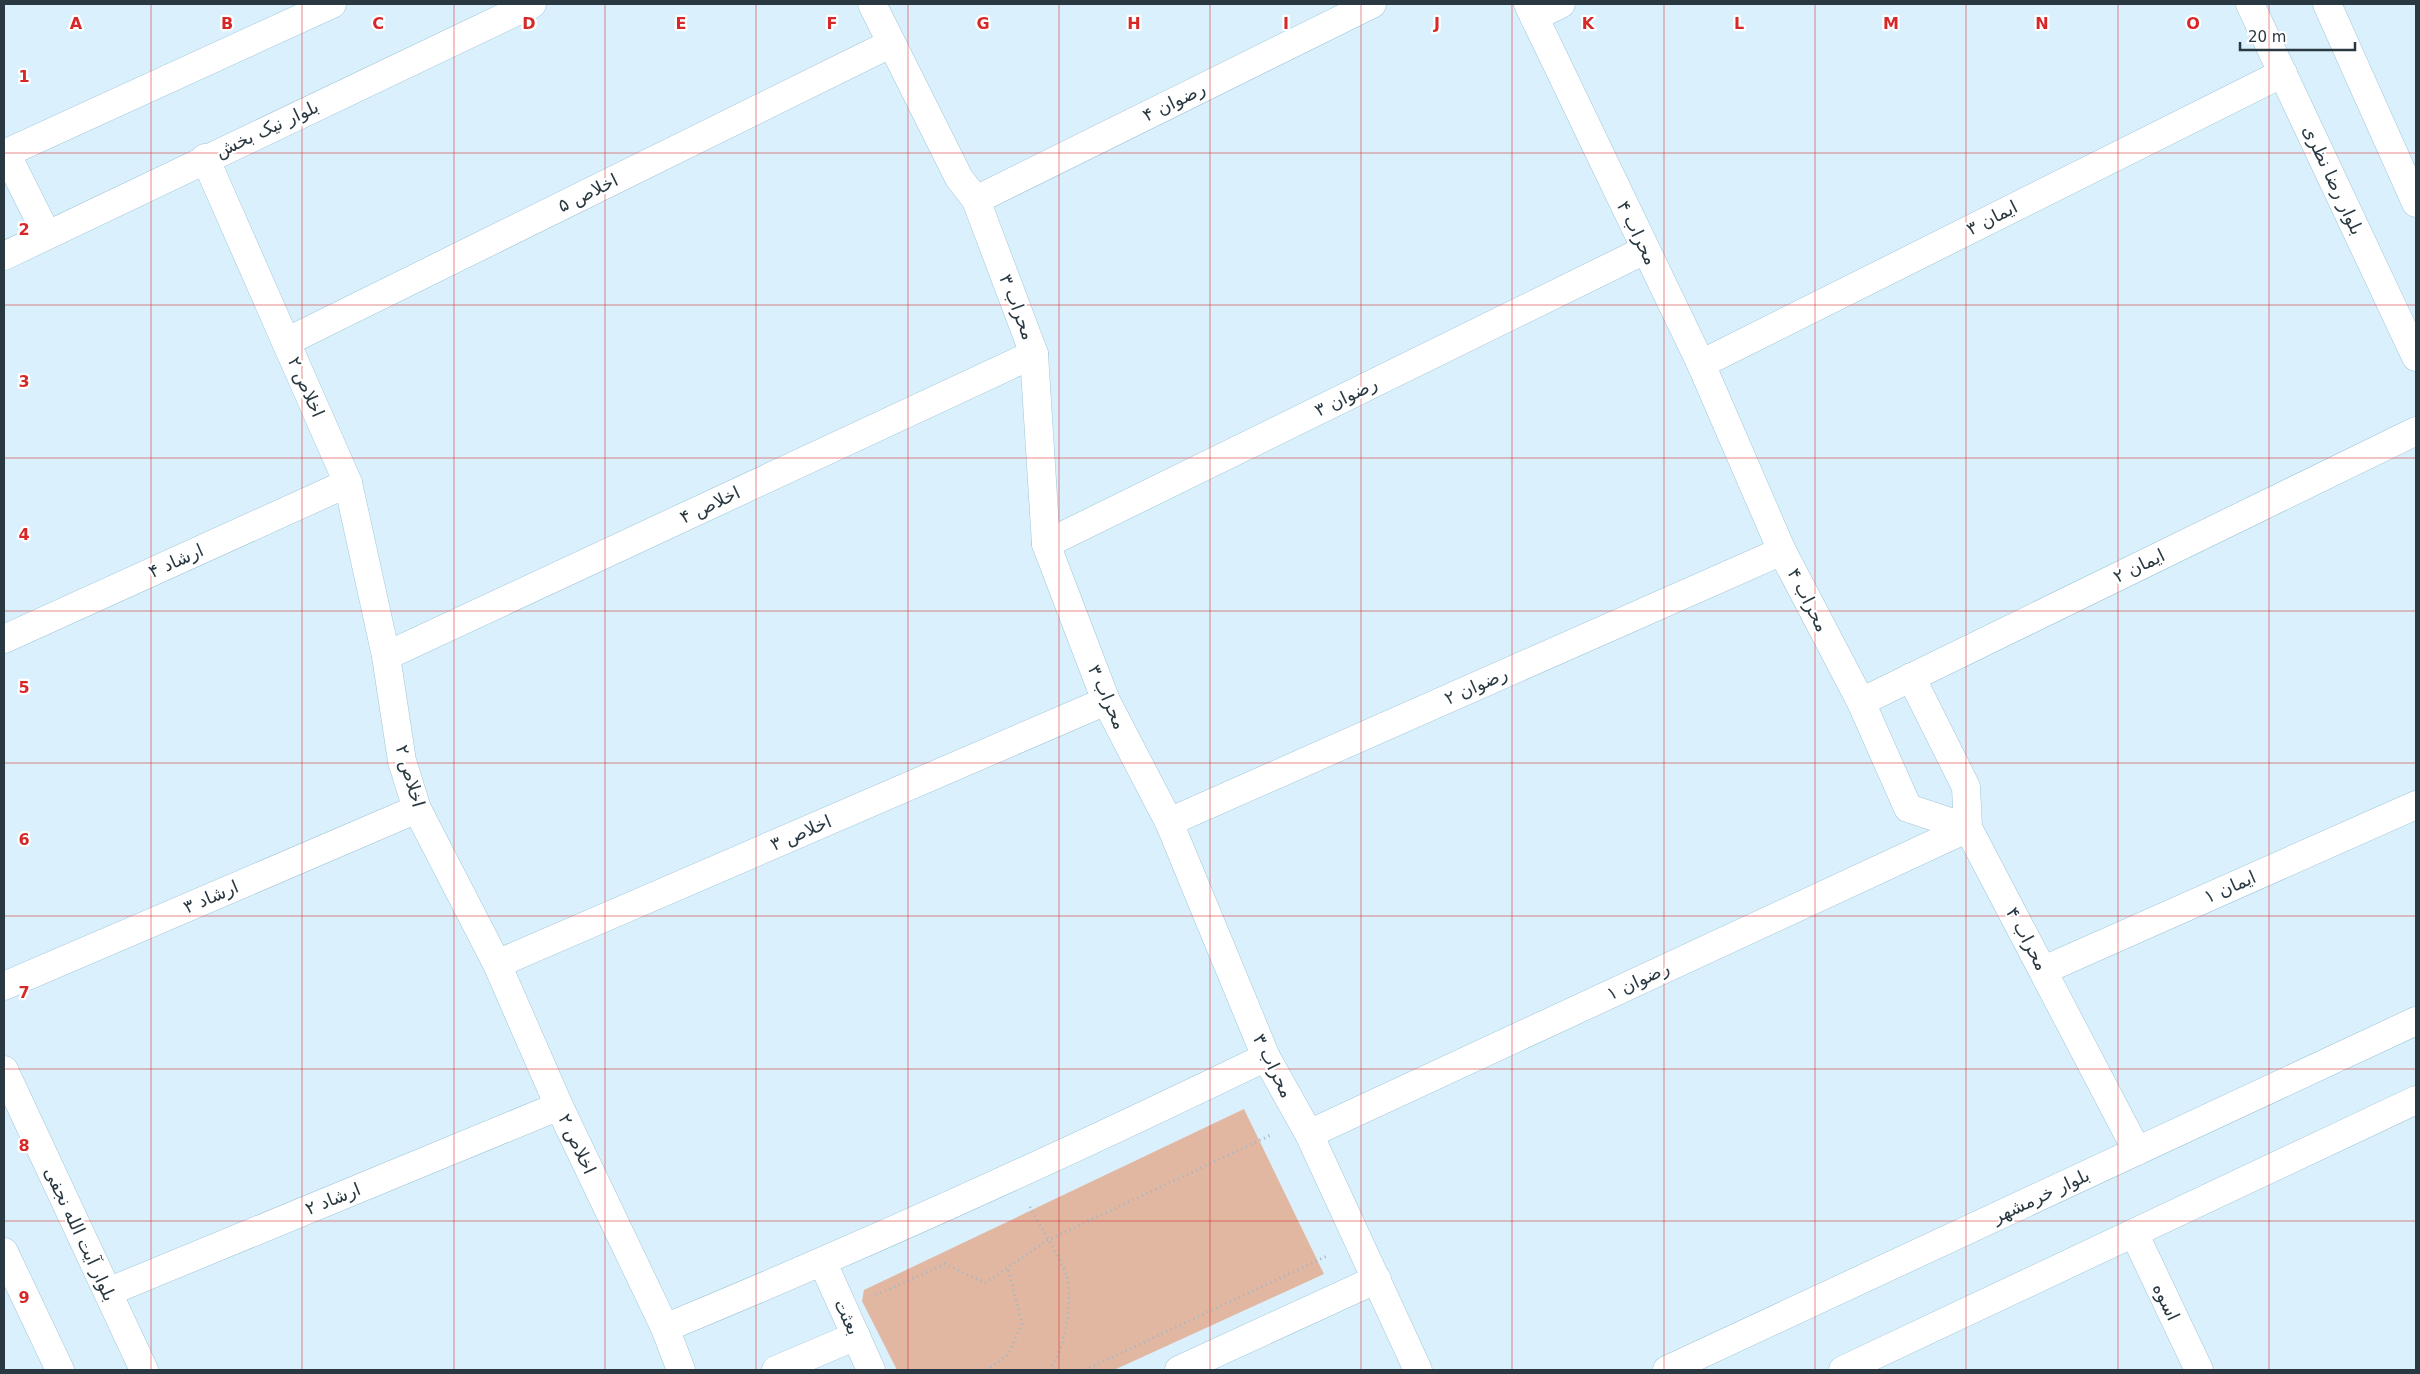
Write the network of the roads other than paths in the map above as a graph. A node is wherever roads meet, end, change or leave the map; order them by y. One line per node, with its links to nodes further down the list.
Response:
1 (332, 4): 11 (street)
2 (532, 4): 12 (street, بلوار نیک بخش)
3 (872, 4): 9 (street, محراب ۳)
4 (1372, 4): 13 (street, رضوان ۴)
5 (1561, 4): 8 (street)
6 (2250, 4): 10 (street, بلوار رضا نظری)
7 (2327, 4): 14 (street)
8 (1531, 10): 16 (street, محراب ۴)
9 (890, 44): 13 (street, محراب ۳); 18 (street, اخلاص ۵)
10 (2283, 73): 20 (street, بلوار رضا نظری); 21 (street, ایمان ۳)
11 (5, 154): 15 (street)
12 (205, 158): 15 (street, بلوار نیک بخش); 18 (street, اخلاص ۲)
13 (976, 200): 19 (street, محراب ۳)
14 (2416, 203)
15 (47, 235): 17 (street, بلوار نیک بخش)
16 (1645, 250): 21 (street, محراب ۴); 24 (street, رضوان ۳)
17 (4, 256)
18 (286, 342): 23 (street, اخلاص ۲)
19 (1034, 354): 24 (street, محراب ۳); 27 (street, اخلاص ۴)
20 (2416, 357)
21 (1701, 364): 25 (street, محراب ۴)
22 (2416, 431): 28 (street, ایمان ۲)
23 (348, 483): 26 (street, ارشاد ۴); 27 (street, اخلاص ۲)
24 (1046, 544): 29 (street, محراب ۳)
25 (1782, 551): 30 (street, محراب ۴); 33 (street, رضوان ۲)
26 (4, 640)
27 (386, 656): 32 (street, اخلاص ۲)
28 (1911, 677): 30 (street, ایمان ۲); 34 (street)
29 (1106, 701): 33 (street, محراب ۳); 35 (street, اخلاص ۳)
30 (1861, 702): 34 (street, محراب ۴)
31 (2416, 805): 36 (street, ایمان ۱)
32 (417, 809): 35 (street, اخلاص ۲); 37 (street, ارشاد ۳)
33 (1170, 822): 39 (street, محراب ۳)
34 (1968, 828): 36 (street, محراب ۴); 43 (street, رضوان ۱)
35 (497, 964): 42 (street, اخلاص ۲)
36 (2044, 970): 44 (street, محراب ۴)
37 (4, 986)
38 (2416, 1022): 44 (street, بلوار خرمشهر)
39 (1266, 1057): 43 (street, محراب ۳); 47 (street)
40 (4, 1070): 49 (street, بلوار آیت الله نجفی)
41 (2416, 1100): 45 (street)
42 (559, 1106): 49 (street, ارشاد ۲); 50 (street, اخلاص ۲)
43 (1309, 1134): 48 (street, محراب ۳)
44 (2137, 1151): 59 (street, بلوار خرمشهر)
45 (2134, 1233): 60 (street); 61 (street, اسوه)
46 (4, 1252): 52 (street)
47 (823, 1263): 50 (street); 51 (street, بعثت)
48 (1377, 1279): 57 (street); 58 (street, محراب ۳)
49 (108, 1292): 53 (street, بلوار آیت الله نجفی)
50 (665, 1328): 54 (street, اخلاص ۲)
51 (856, 1336): 55 (street); 56 (street, بعثت)
52 (60, 1370)
53 (144, 1370)
54 (681, 1370)
55 (776, 1370)
56 (871, 1370)
57 (1179, 1370)
58 (1418, 1370)
59 (1667, 1370)
60 (1842, 1370)
61 (2199, 1370)

